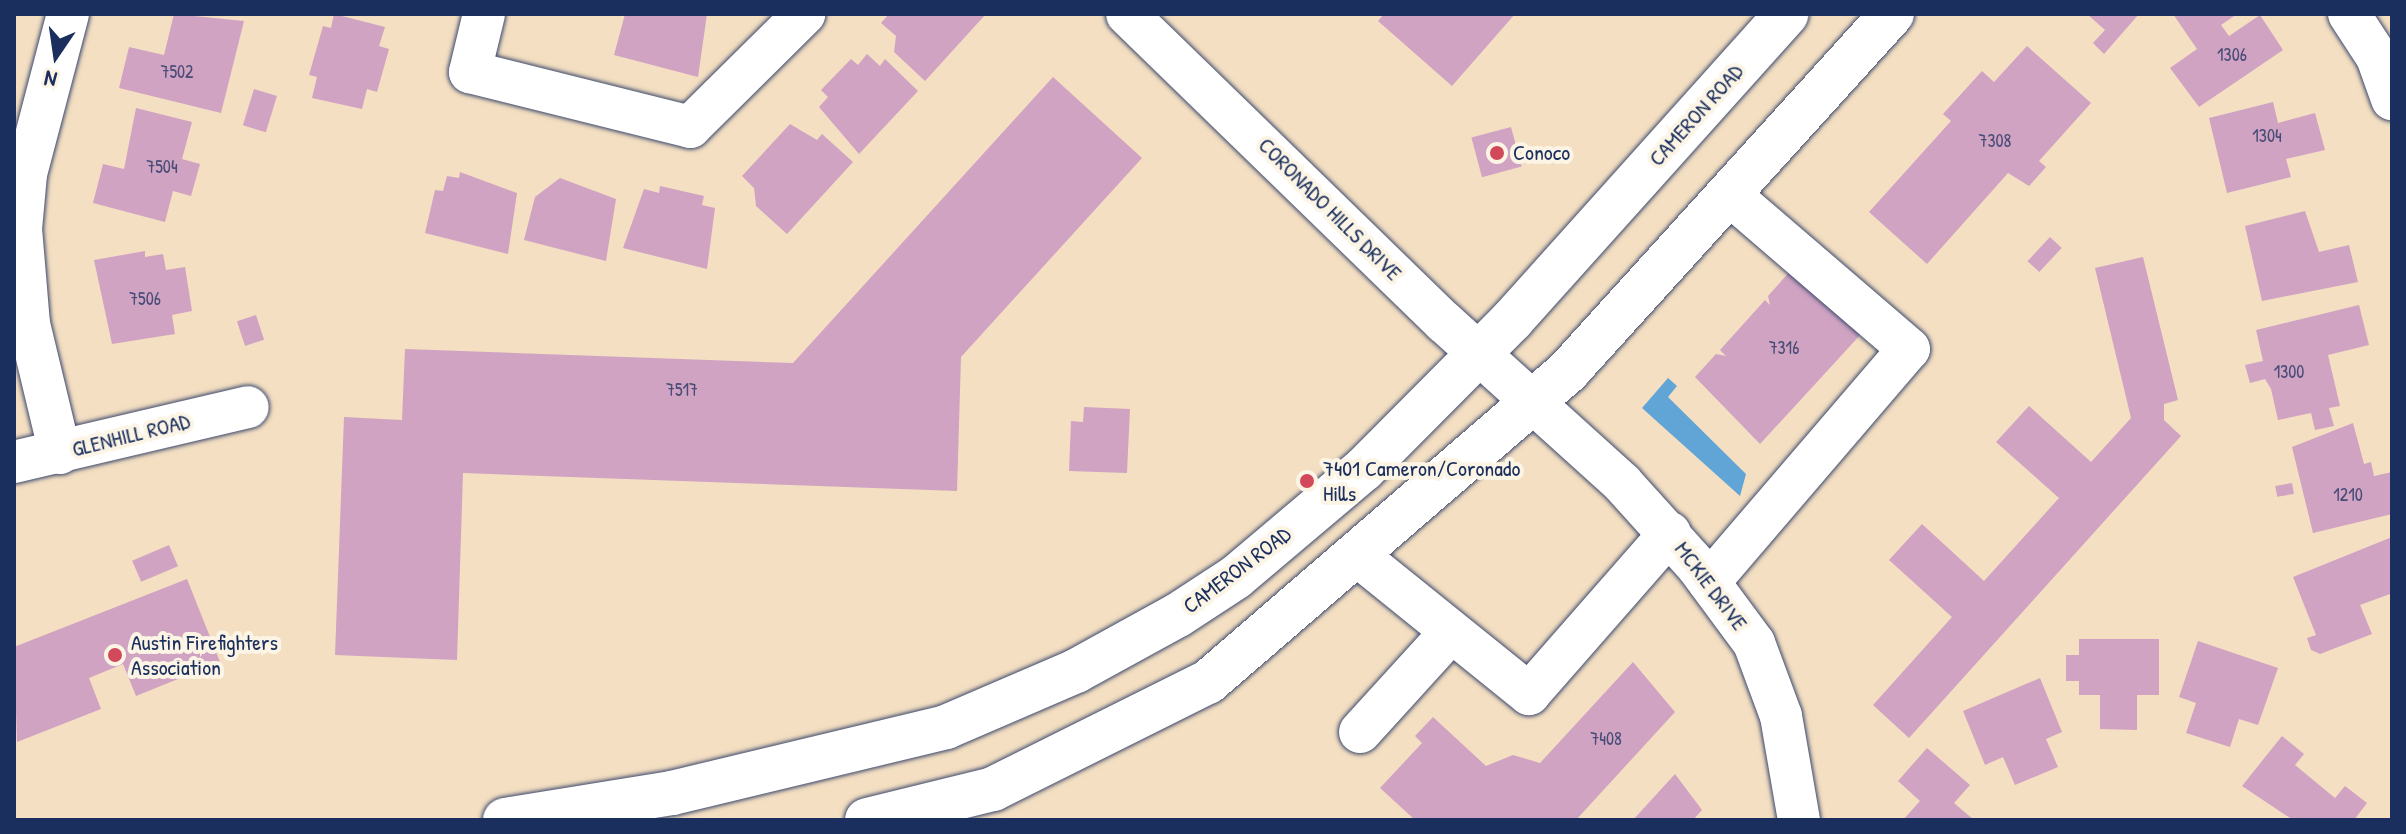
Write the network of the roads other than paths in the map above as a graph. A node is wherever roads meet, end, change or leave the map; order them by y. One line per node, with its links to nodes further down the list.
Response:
1 (68, 14): 13 (street)
2 (484, 14): 3 (street)
3 (804, 14)
4 (1127, 14): 10 (street, CORONADO HILLS DRIVE)
5 (1787, 14): 10 (main road, CAMERON ROAD)
6 (1892, 14): 9 (main road)
7 (2349, 14): 8 (street)
8 (2392, 99)
9 (1730, 195): 11 (main road); 17 (street)
10 (1479, 354): 11 (street, CORONADO HILLS DRIVE); 20 (main road, CAMERON ROAD)
11 (1533, 405): 15 (street, MCKIE DRIVE); 16 (main road)
12 (248, 407): 13 (street, GLENHILL ROAD)
13 (60, 453): 14 (street, GLENHILL ROAD)
14 (14, 462)
15 (1670, 533): 17 (street, MCKIE DRIVE); 18 (street)
16 (1358, 556): 18 (street); 22 (main road)
17 (1709, 582): 23 (street, MCKIE DRIVE)
18 (1451, 632): 19 (street)
19 (1360, 732)
20 (676, 807): 21 (main road, CAMERON ROAD)
21 (505, 820)
22 (867, 820)
23 (1799, 820)

